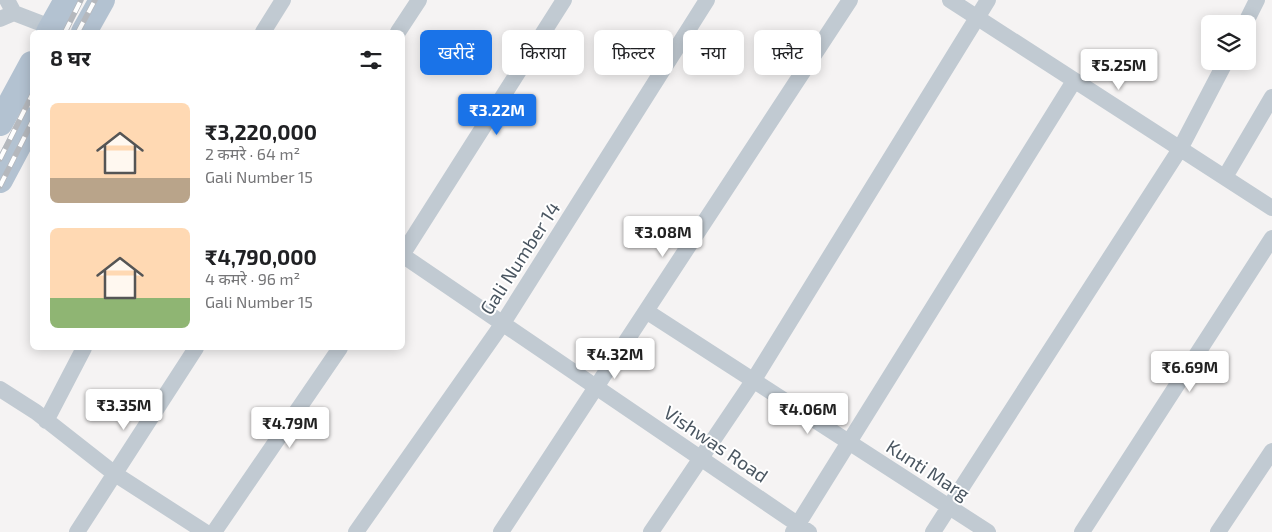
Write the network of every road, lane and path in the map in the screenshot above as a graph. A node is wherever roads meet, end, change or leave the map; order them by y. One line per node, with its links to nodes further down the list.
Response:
1 (67, 0): 15 (main road)
2 (102, 0): 16 (main road)
3 (283, 0): 17 (street)
4 (419, 0): 18 (street)
5 (564, 0): 30 (street)
6 (708, 0): 33 (street, Gali Number 14)
7 (850, 0): 32 (street)
8 (950, 0): 13 (street)
9 (988, 0): 13 (street)
10 (1257, 0): 12 (street)
11 (7, 11): 14 (street)
12 (1250, 15)
13 (977, 18): 21 (street); 37 (street)
14 (51, 30)
15 (53, 30)
16 (85, 30)
17 (264, 30)
18 (399, 30)
19 (30, 68): 23 (main road)
20 (1221, 70): 25 (street)
21 (1074, 80): 25 (street); 41 (street)
22 (1272, 97): 26 (street)
23 (0, 123)
24 (30, 124): 27 (main road)
25 (1180, 149): 26 (street); 45 (street)
26 (1225, 177): 28 (street)
27 (0, 180)
28 (1272, 208)
29 (1272, 238): 55 (street)
30 (405, 252)
31 (405, 256): 33 (street, Vishwas Road)
32 (646, 311): 37 (street, Kunti Marg); 38 (street)
33 (503, 323): 38 (street, Vishwas Road); 51 (street, Gali Number 14)
34 (83, 350): 40 (street)
35 (195, 350): 44 (street)
36 (339, 350): 50 (street)
37 (753, 381): 41 (street, Kunti Marg); 43 (street)
38 (596, 387): 43 (street, Vishwas Road); 52 (street)
39 (0, 389): 40 (street)
40 (41, 416): 44 (street)
41 (849, 443): 45 (street, Kunti Marg); 47 (street)
42 (1272, 451): 56 (street)
43 (701, 458): 46 (street); 47 (street, Vishwas Road)
44 (115, 474): 48 (street); 49 (street)
45 (948, 507): 53 (street); 54 (street, Kunti Marg)
46 (657, 530)
47 (800, 530)
48 (77, 532)
49 (205, 532)
50 (214, 532)
51 (356, 532)
52 (501, 532)
53 (933, 532)
54 (988, 532)
55 (1082, 532)
56 (1218, 532)

